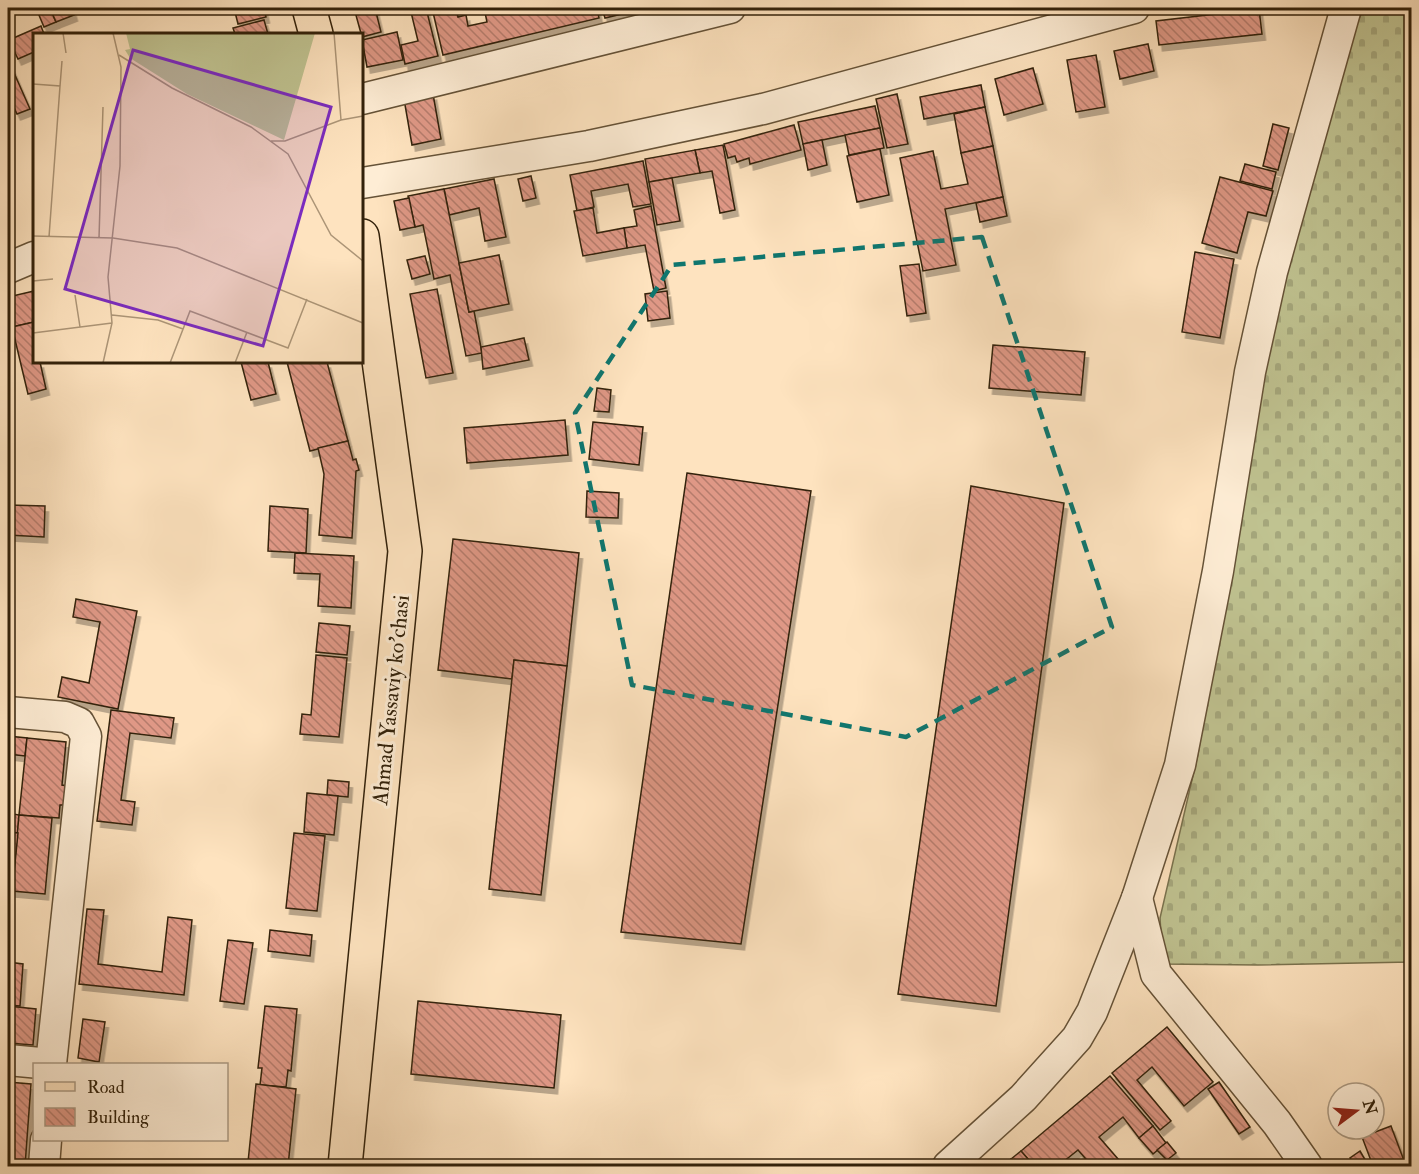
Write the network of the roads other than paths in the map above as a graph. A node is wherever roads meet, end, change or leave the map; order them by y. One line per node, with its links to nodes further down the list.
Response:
1 (309, 8): 5 (main road)
2 (730, 8): 6 (street)
3 (1134, 8): 7 (street)
4 (1346, 8): 12 (street)
5 (316, 33)
6 (363, 99)
7 (363, 183)
8 (363, 243): 18 (main road, Ahmad Yassaviy ko'chasi)
9 (33, 257): 10 (street)
10 (8, 268)
11 (8, 712): 15 (street)
12 (1137, 898): 19 (street); 20 (street)
13 (8, 1060): 14 (street)
14 (40, 1063)
15 (51, 1063)
16 (46, 1141): 17 (street)
17 (44, 1167)
18 (345, 1167)
19 (948, 1167)
20 (1307, 1167)

